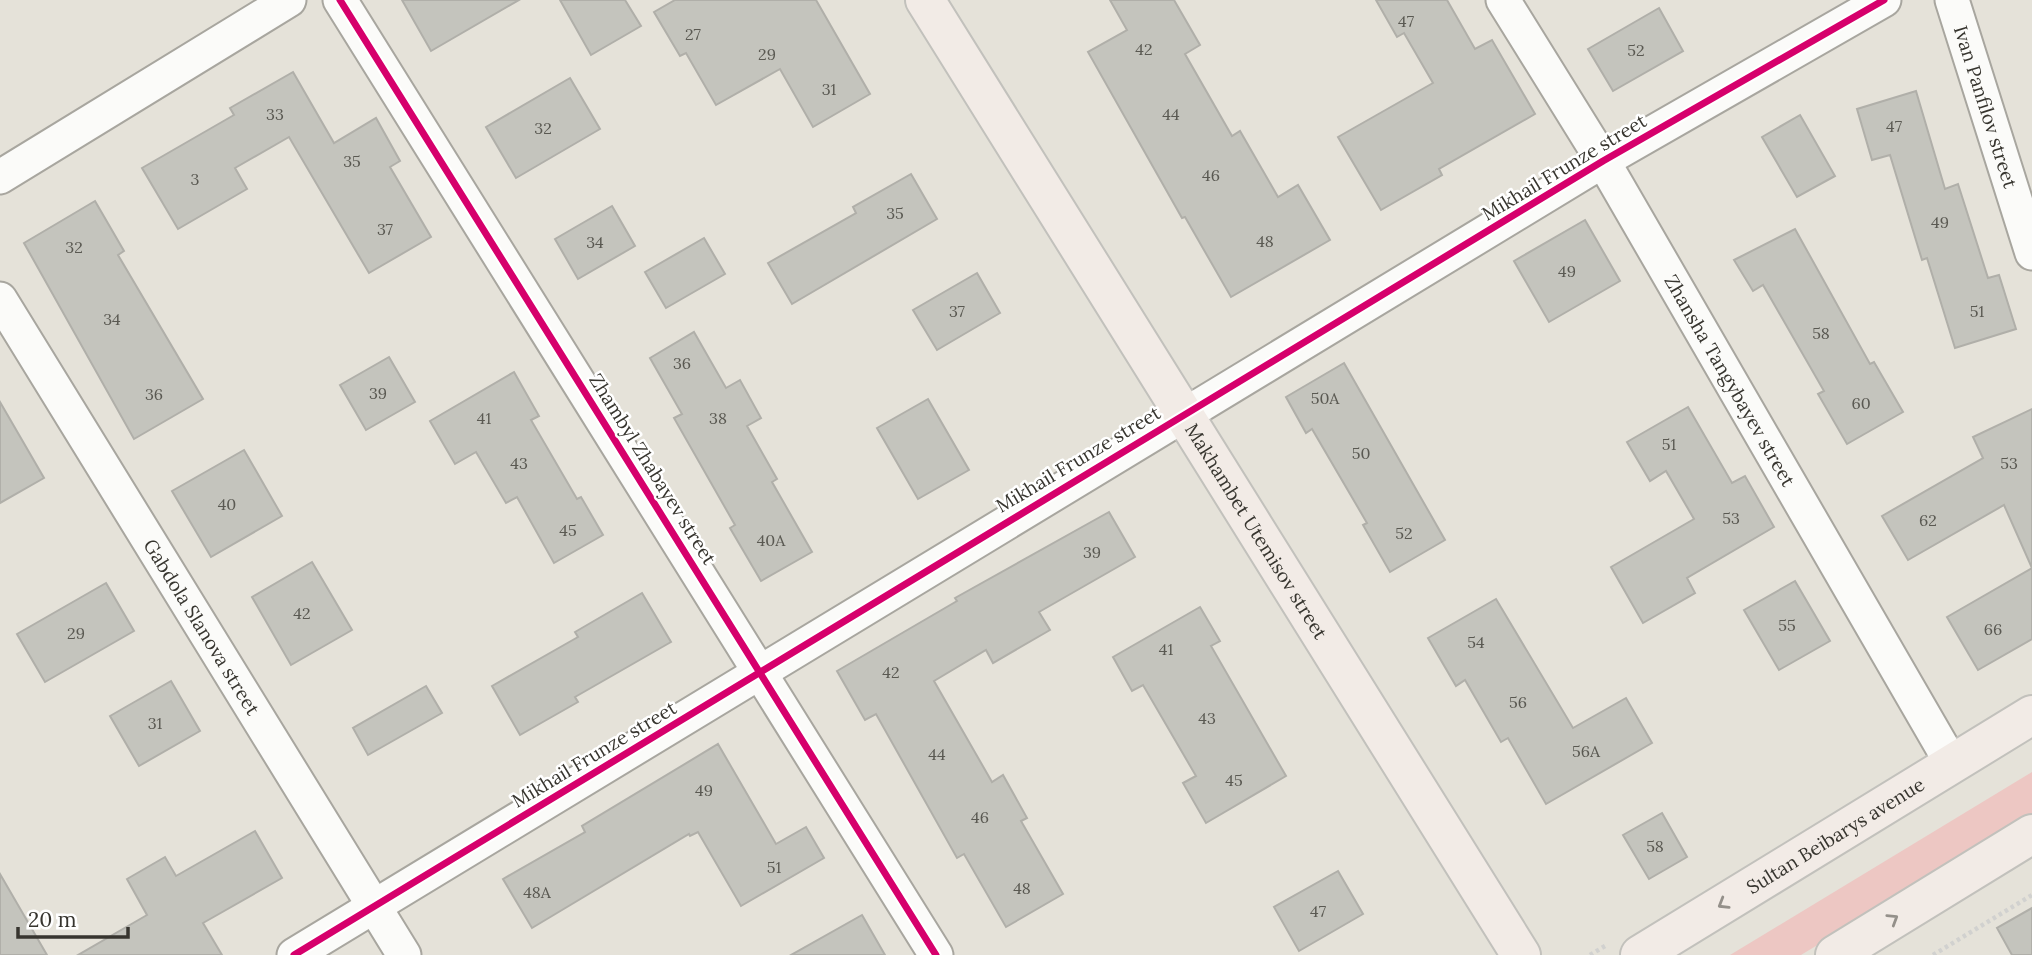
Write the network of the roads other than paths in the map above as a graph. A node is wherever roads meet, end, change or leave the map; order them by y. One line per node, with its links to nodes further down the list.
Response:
1 (289, 0): 8 (street)
2 (340, 0): 12 (street, Zhambyl Zhabayev street)
3 (925, 0): 11 (main road, Makhambet Utemisov street)
4 (1503, 0): 7 (street, Zhansha Tangybayev street)
5 (1884, 0): 7 (street, Mikhail Frunze street)
6 (1952, 0): 9 (street, Ivan Panfilov street)
7 (1603, 161): 11 (street, Mikhail Frunze street); 14 (street, Zhansha Tangybayev street)
8 (0, 177)
9 (2032, 253)
10 (0, 299): 16 (street, Gabdola Slanova street)
11 (1182, 415): 12 (street, Mikhail Frunze street); 20 (main road, Makhambet Utemisov street)
12 (761, 671): 16 (street, Mikhail Frunze street); 19 (street, Zhambyl Zhabayev street)
13 (2032, 716): 14 (main road, Sultan Beibarys avenue)
14 (1952, 764): 21 (main road, Sultan Beibarys avenue, one-way to 21)
15 (2032, 834): 22 (main road, one-way to 15)
16 (374, 906): 17 (street, Mikhail Frunze street); 18 (street, Gabdola Slanova street)
17 (293, 955)
18 (404, 955)
19 (936, 955)
20 (1521, 955)
21 (1640, 955)
22 (1835, 955)

